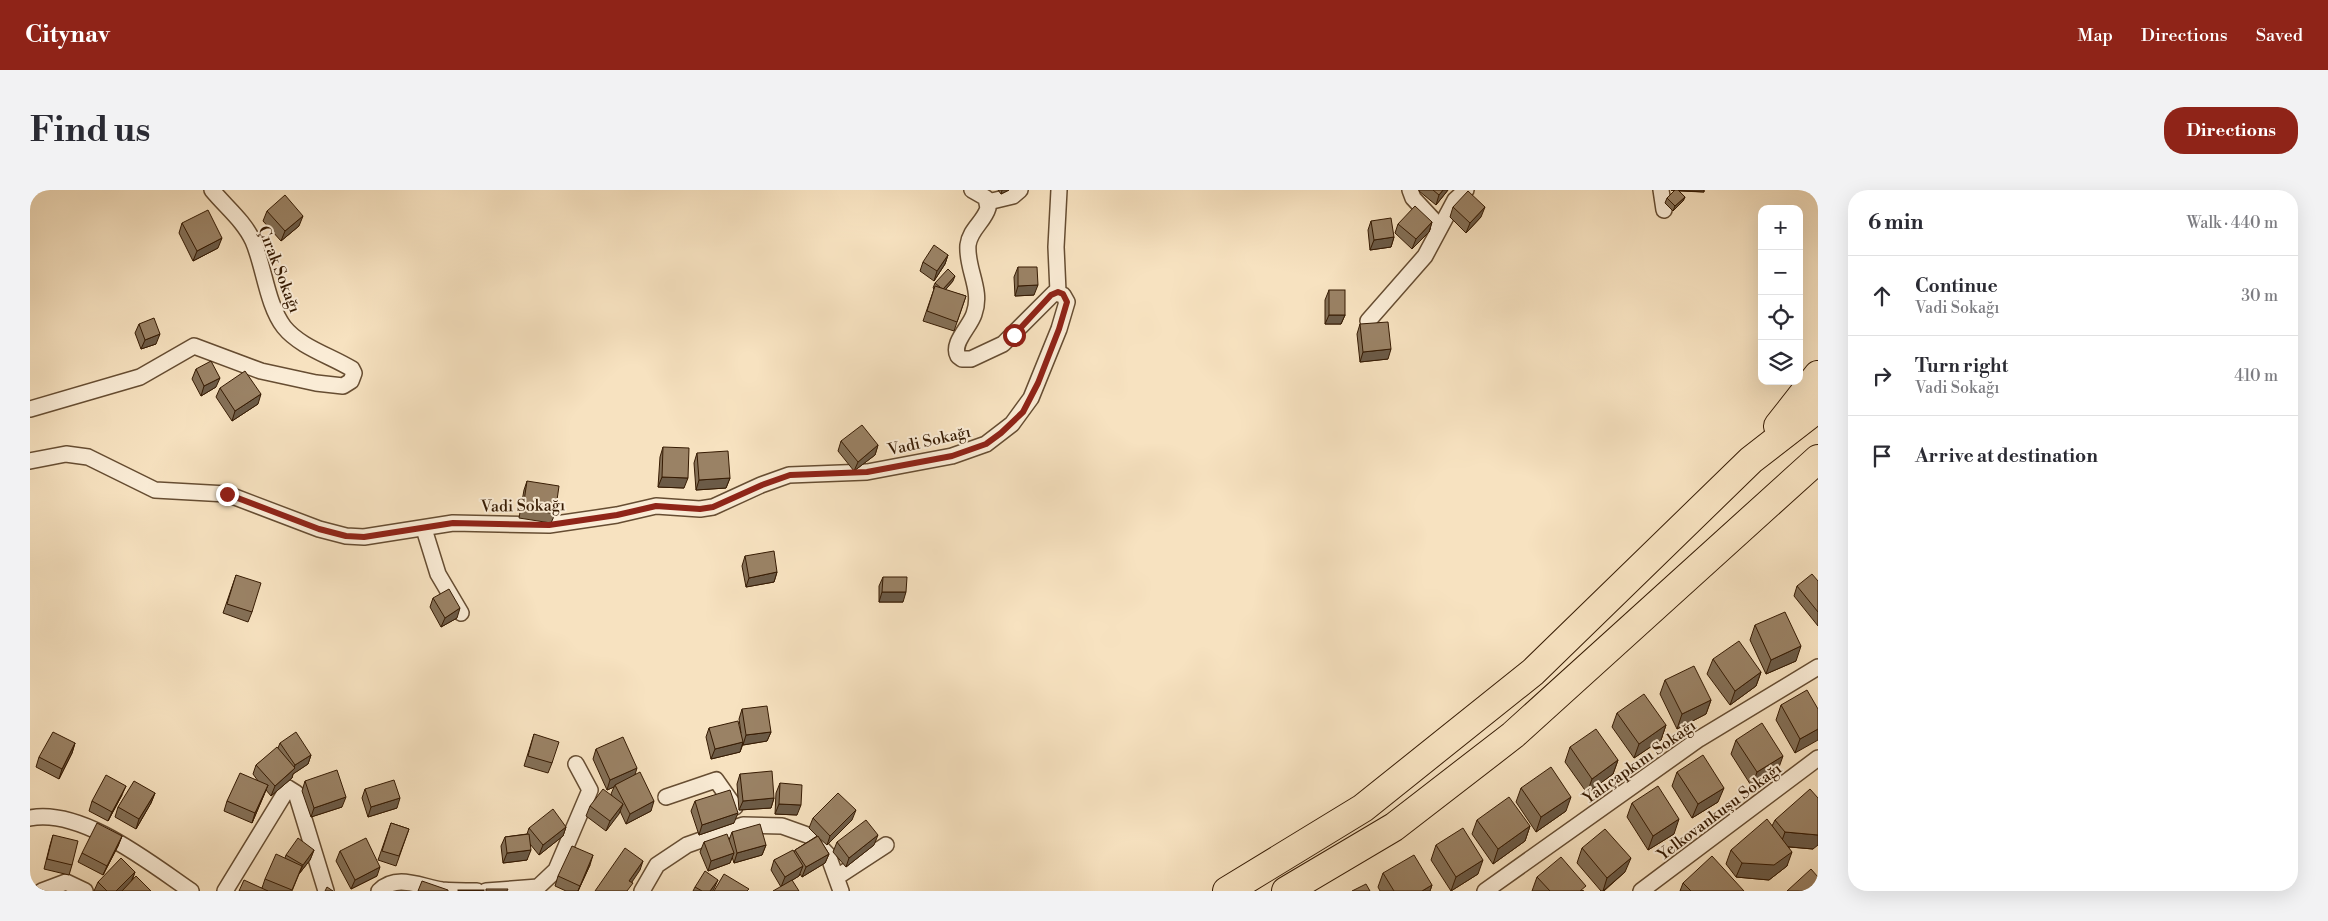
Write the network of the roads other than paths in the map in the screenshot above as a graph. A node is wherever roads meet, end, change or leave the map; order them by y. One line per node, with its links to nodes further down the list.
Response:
1 (212, 190): 15 (street, Çırak Sokağı)
2 (972, 190): 8 (street)
3 (1020, 190): 8 (street)
4 (1059, 190): 11 (street)
5 (1410, 190): 10 (street)
6 (1466, 190): 10 (street)
7 (1662, 190): 9 (street)
8 (988, 202): 11 (street)
9 (1664, 210)
10 (1440, 227): 12 (street)
11 (1058, 292): 19 (street, Vadi Sokağı)
12 (1368, 321)
13 (1818, 375): 17 (highway)
14 (1818, 408): 17 (highway)
15 (30, 409)
16 (1818, 459): 39 (highway)
17 (1751, 460): 38 (highway)
18 (30, 461): 19 (street, Vadi Sokağı)
19 (424, 529): 20 (street)
20 (461, 613)
21 (1818, 668): 40 (street, Yalıçapkını Sokağı)
22 (1818, 758): 41 (street, Yelkovankuşu Sokağı)
23 (576, 764): 36 (street)
24 (666, 797): 26 (street)
25 (30, 818): 31 (street)
26 (742, 825): 28 (street); 37 (street)
27 (886, 845): 28 (street)
28 (839, 884)
29 (42, 891): 30 (street)
30 (85, 891)
31 (191, 891)
32 (225, 891): 33 (street)
33 (326, 891)
34 (379, 891): 35 (street)
35 (477, 891)
36 (486, 891)
37 (642, 891)
38 (1227, 891)
39 (1286, 891)
40 (1485, 891)
41 (1641, 891)

